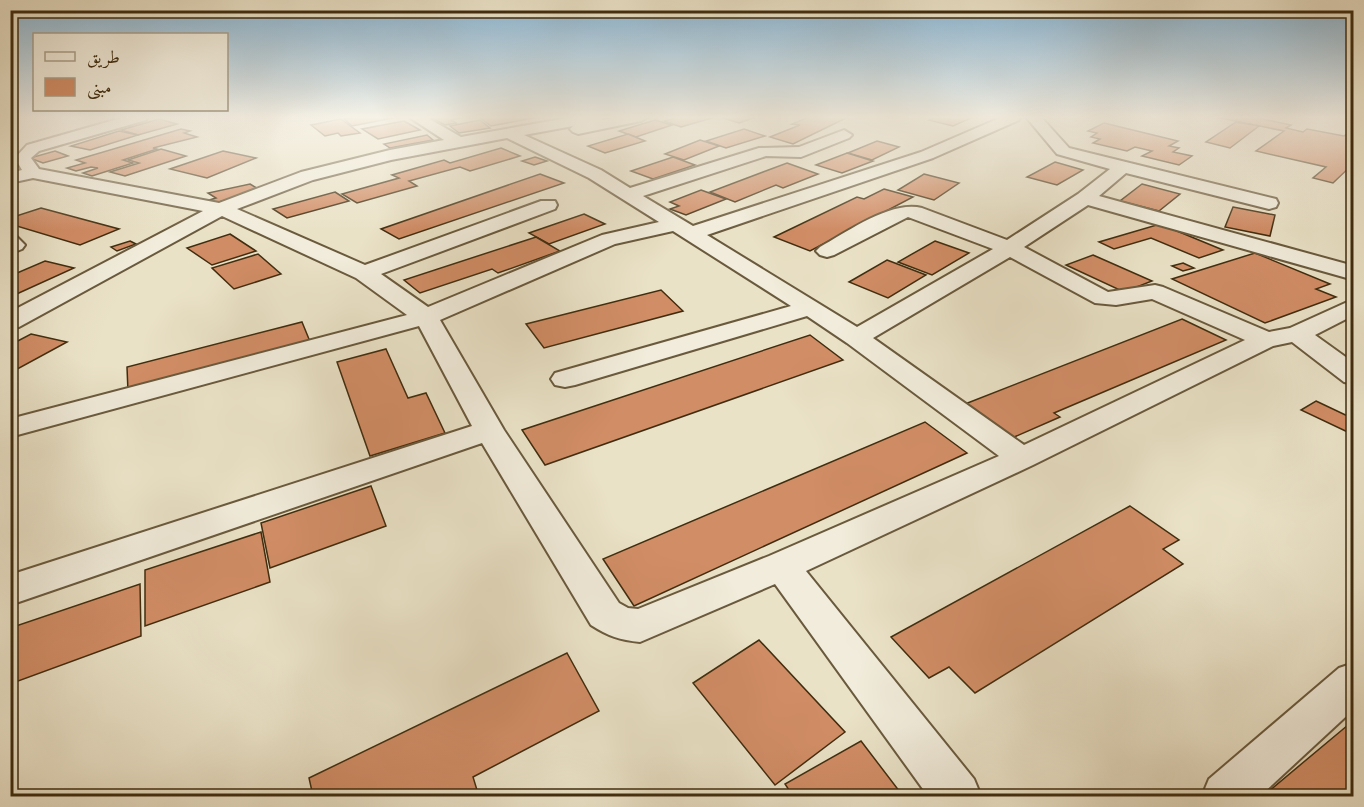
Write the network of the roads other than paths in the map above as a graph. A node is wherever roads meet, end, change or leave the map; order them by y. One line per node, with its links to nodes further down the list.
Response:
1 (26, 155): 9 (street)
2 (397, 155): 15 (street)
3 (444, 155): 15 (street)
4 (558, 155): 11 (street)
5 (753, 155): 11 (street)
6 (928, 155): 16 (street)
7 (1076, 155): 8 (street)
8 (1123, 168): 12 (street); 13 (street)
9 (33, 173): 10 (street); 15 (street)
10 (10, 178)
11 (629, 194): 16 (street)
12 (1085, 198): 19 (street); 22 (street)
13 (1269, 203)
14 (548, 205): 21 (street)
15 (227, 211): 21 (street); 26 (street)
16 (682, 230): 24 (street); 25 (street)
17 (10, 241): 18 (street)
18 (10, 248)
19 (1009, 248): 20 (street); 28 (street); 29 (street)
20 (827, 251)
21 (364, 273): 25 (street)
22 (1353, 273)
23 (1353, 306): 27 (street)
24 (810, 308): 28 (street); 31 (street)
25 (426, 317): 32 (street); 33 (street)
26 (10, 322)
27 (1297, 334): 29 (street); 30 (street)
28 (856, 338): 34 (street)
29 (1266, 340): 34 (street)
30 (1353, 376)
31 (565, 379)
32 (10, 428)
33 (489, 430): 35 (street); 36 (street)
34 (1022, 458): 35 (street)
35 (782, 566): 38 (street)
36 (10, 590)
37 (1353, 681): 39 (street)
38 (957, 796)
39 (1226, 796)

